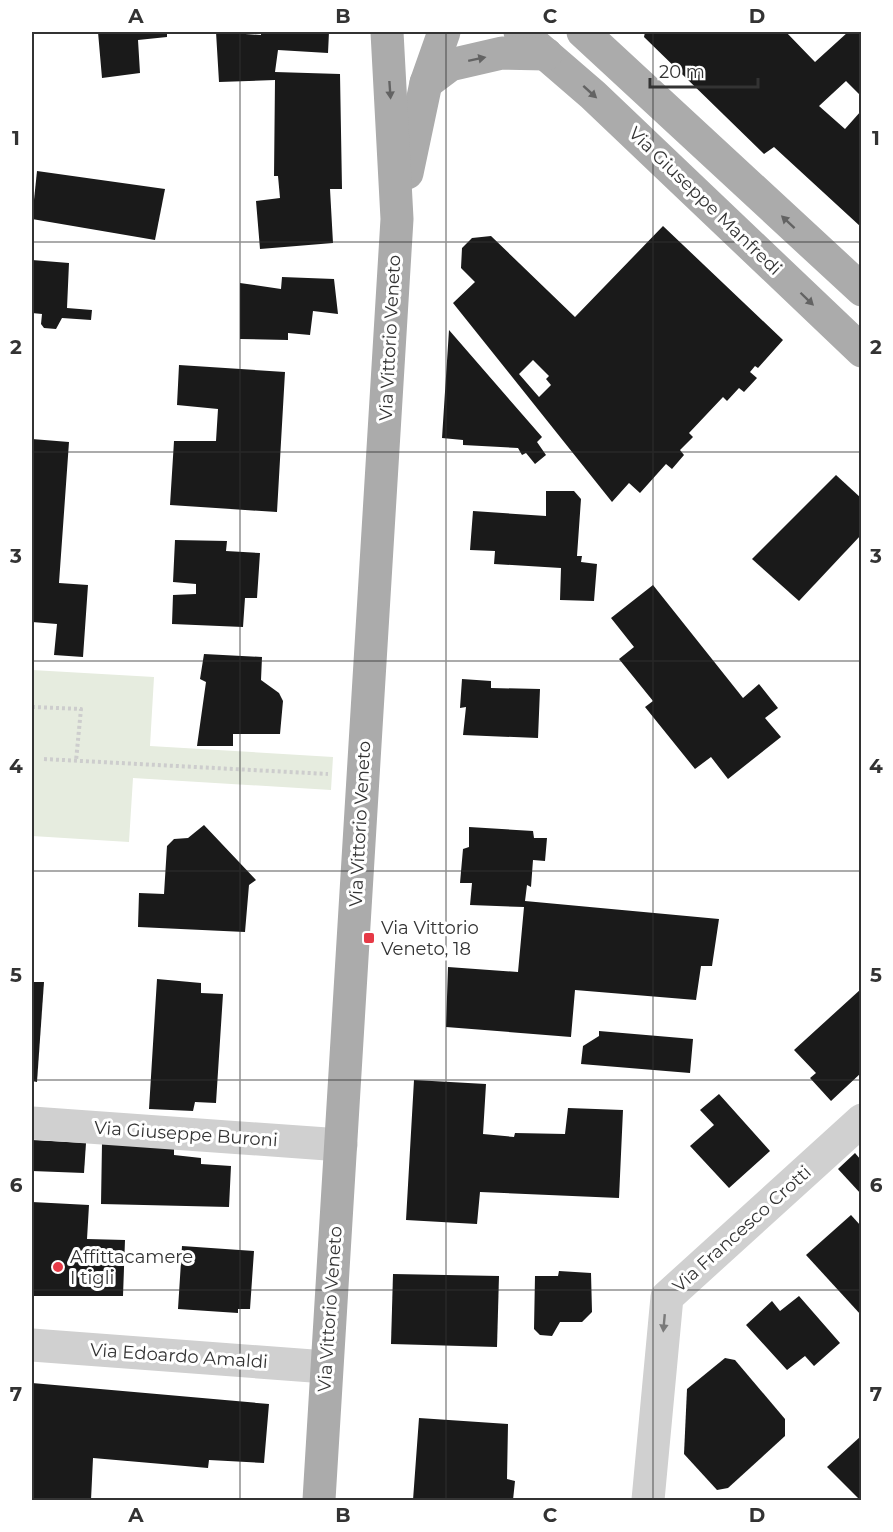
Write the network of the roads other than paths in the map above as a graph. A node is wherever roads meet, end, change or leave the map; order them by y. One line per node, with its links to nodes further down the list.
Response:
1 (387, 32): 7 (main road, Via Vittorio Veneto, one-way to 7)
2 (444, 32): 6 (main road, Via Vittorio Veneto)
3 (520, 32): 5 (main road, Via Giuseppe Manfredi)
4 (595, 37): 8 (main road, one-way to 4)
5 (546, 54): 6 (main road, one-way to 5); 9 (main road, Via Giuseppe Manfredi, one-way to 9)
6 (426, 83): 7 (main road, Via Vittorio Veneto)
7 (397, 219): 12 (main road, Via Vittorio Veneto)
8 (861, 290)
9 (861, 351)
10 (861, 1120): 16 (street, Via Francesco Crotti, one-way to 16)
11 (32, 1123): 12 (street, Via Giuseppe Buroni)
12 (341, 1145): 14 (main road, Via Vittorio Veneto)
13 (32, 1345): 14 (street, Via Edoardo Amaldi)
14 (326, 1367): 15 (main road, Via Vittorio Veneto)
15 (319, 1500)
16 (648, 1500)

